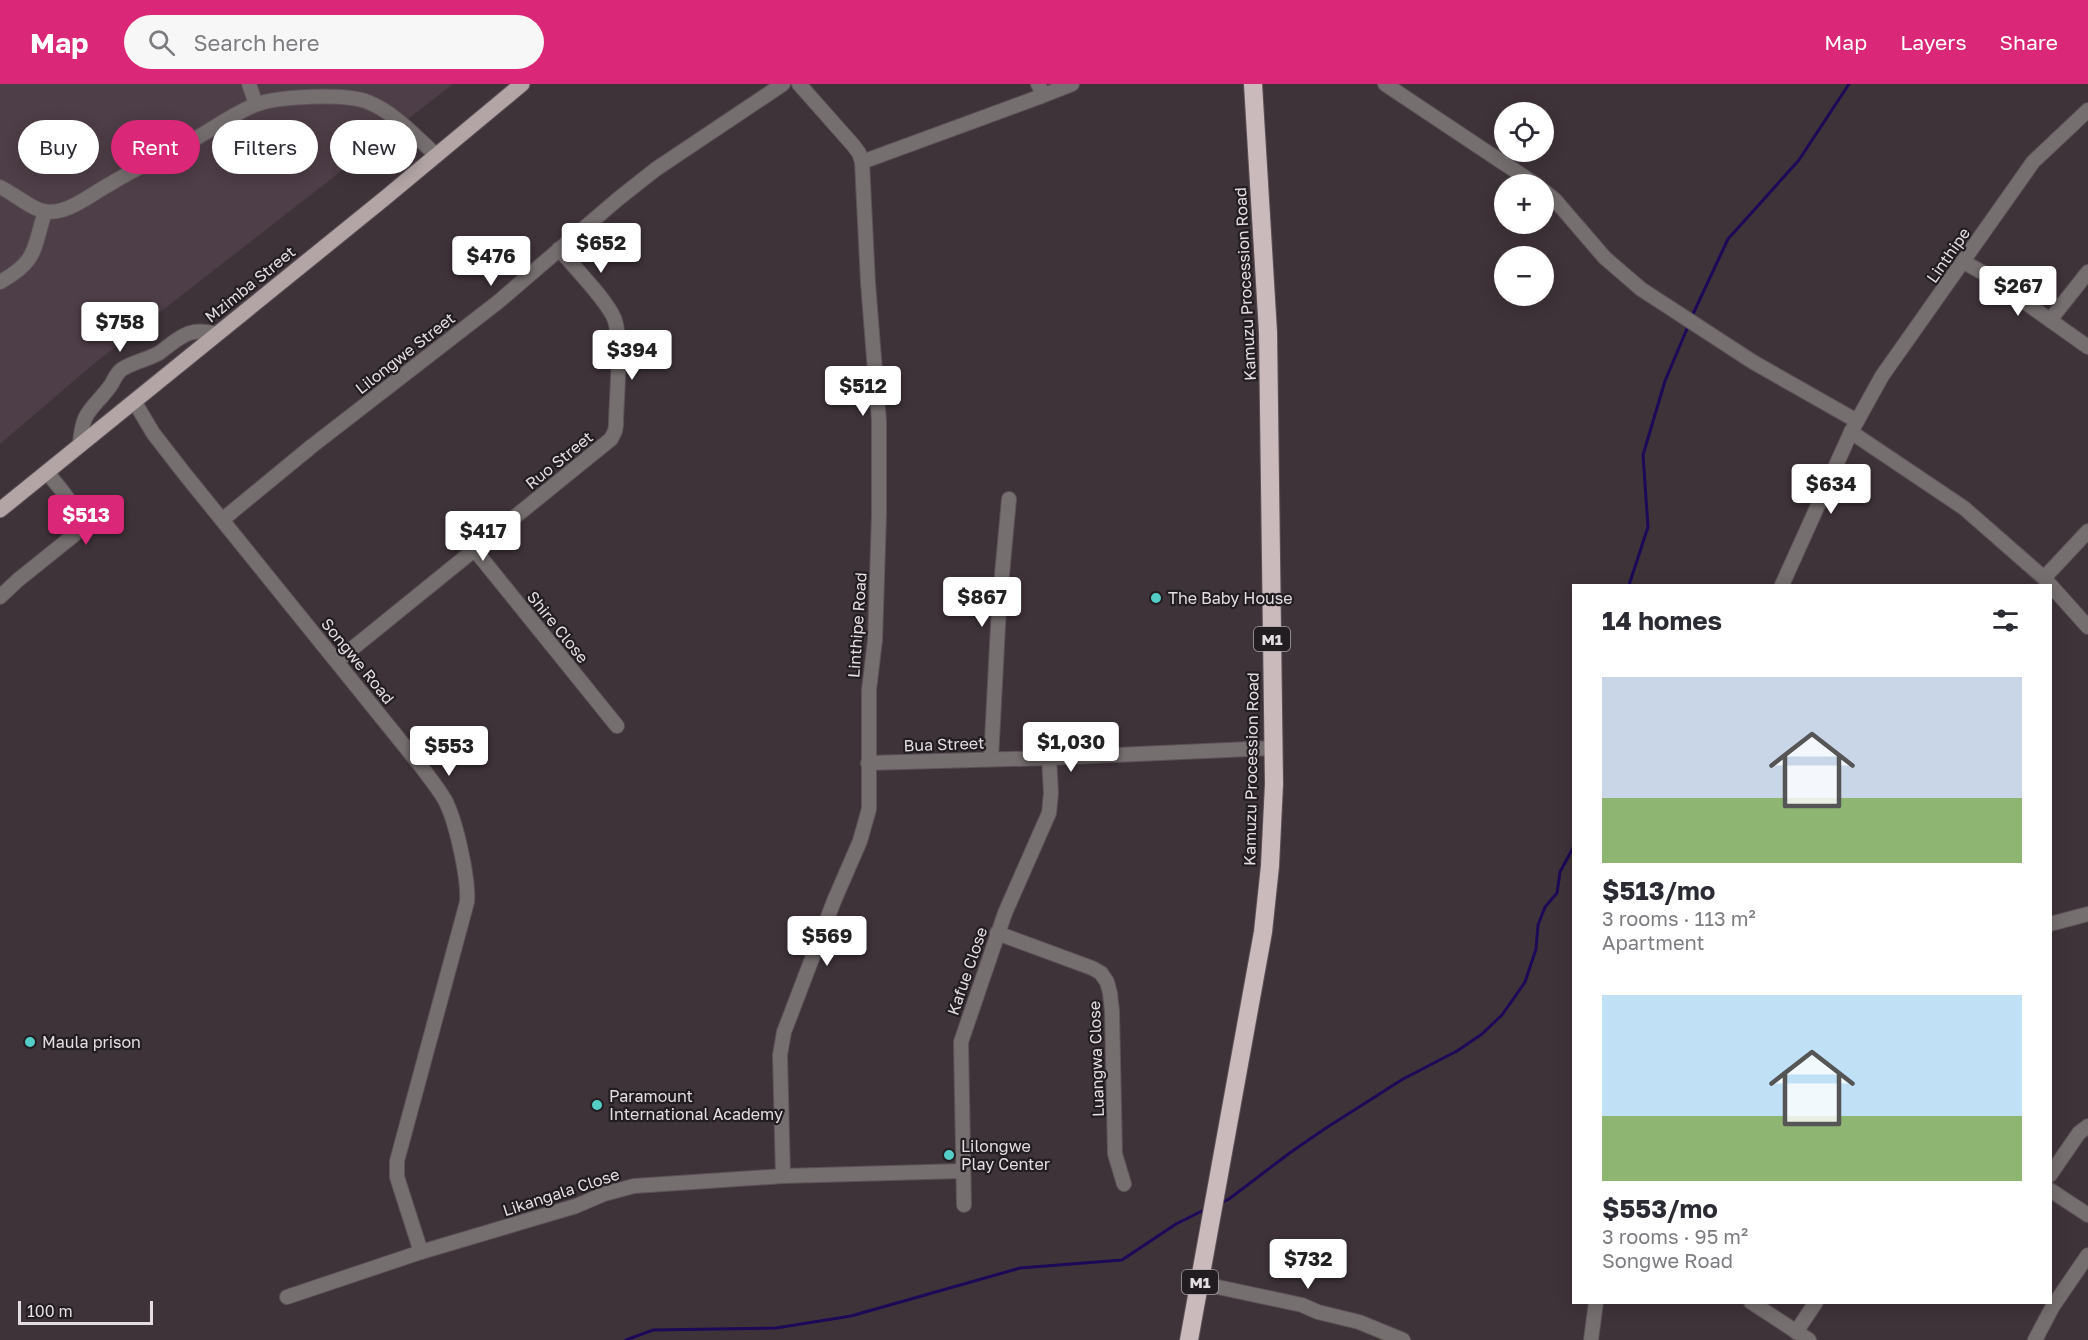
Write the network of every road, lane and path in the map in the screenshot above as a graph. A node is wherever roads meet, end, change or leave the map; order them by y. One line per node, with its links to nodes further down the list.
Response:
1 (249, 84): 9 (street)
2 (522, 84): 11 (main road, Mzimba Street)
3 (783, 84): 17 (street, Lilongwe Street)
4 (799, 84): 12 (street, Linthipe Road)
5 (1072, 84): 8 (street)
6 (1253, 84): 41 (highway, Kamuzu Procession Road / M1)
7 (1385, 84): 13 (street)
8 (1039, 90): 12 (street)
9 (256, 105): 11 (street); 16 (street)
10 (2088, 110): 18 (street, Linthipe)
11 (436, 155): 22 (main road, Mzimba Street)
12 (862, 162): 44 (street, Linthipe Road)
13 (1519, 174)
14 (0, 187): 16 (street)
15 (1554, 199): 25 (street)
16 (45, 212): 20 (street)
17 (559, 249): 30 (street, Lilongwe Street); 32 (street, Ruo Street)
18 (1964, 262): 21 (street); 25 (street, Linthipe)
19 (2088, 272): 21 (street)
20 (0, 282)
21 (2050, 320): 23 (street)
22 (217, 334): 24 (main road, Mzimba Street); 26 (street)
23 (2088, 347)
24 (134, 400): 26 (main road, Mzimba Street); 30 (street, Songwe Road)
25 (1854, 427): 33 (street); 34 (street, Linthipe)
26 (80, 445): 27 (main road, Mzimba Street)
27 (47, 472): 29 (main road, Mzimba Street); 37 (street)
28 (1010, 499): 43 (street)
29 (0, 510)
30 (222, 520): 39 (street, Songwe Road)
31 (2088, 531): 33 (street)
32 (474, 549): 39 (street, Ruo Street); 40 (street, Shire Close)
33 (2044, 578): 35 (street)
34 (1782, 584)
35 (2050, 584)
36 (2052, 586): 38 (street)
37 (0, 597)
38 (2088, 627)
39 (337, 661): 57 (street, Songwe Road)
40 (617, 726)
41 (1273, 748): 42 (street, Bua Street); 59 (highway, Kamuzu Procession Road / M1)
42 (1049, 758): 43 (street, Bua Street); 47 (street, Kafue Close)
43 (991, 759): 44 (street, Bua Street)
44 (868, 763): 52 (street, Linthipe Road)
45 (2088, 914): 46 (street)
46 (2052, 923)
47 (998, 933): 50 (street, Kafue Close); 53 (street, Luangwa Close)
48 (2088, 1120): 49 (street)
49 (2084, 1129): 51 (street)
50 (963, 1171): 52 (street, Likangala Close); 55 (street, Kafue Close)
51 (2052, 1172)
52 (783, 1176): 57 (street, Likangala Close)
53 (1124, 1184)
54 (2052, 1191): 56 (street)
55 (964, 1205)
56 (2088, 1215)
57 (422, 1252): 60 (street, Likangala Close)
58 (2088, 1255): 69 (street)
59 (1199, 1283): 65 (highway, Kamuzu Procession Road / M1); 66 (street)
60 (287, 1297)
61 (1596, 1304): 67 (street)
62 (1754, 1304): 64 (street)
63 (1815, 1304): 64 (street)
64 (1796, 1332): 68 (street)
65 (1189, 1340)
66 (1403, 1340)
67 (1591, 1340)
68 (1809, 1340)
69 (2035, 1340)

